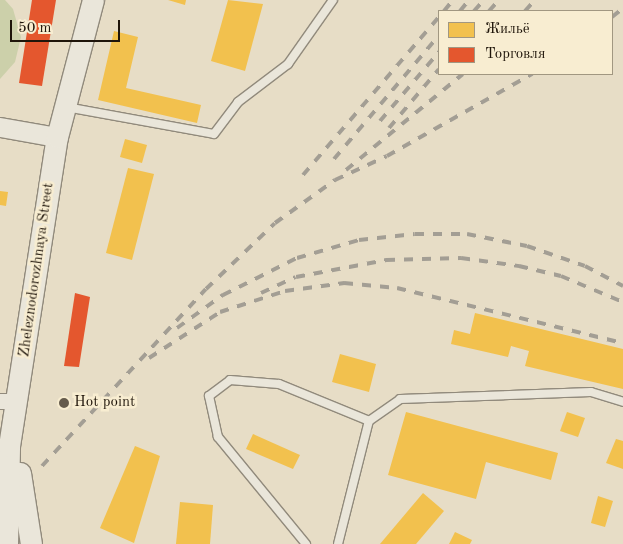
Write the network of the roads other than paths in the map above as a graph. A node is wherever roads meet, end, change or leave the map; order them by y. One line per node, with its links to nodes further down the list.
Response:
1 (93, 0): 3 (main road, Zheleznodorozhnaya Street)
2 (333, 0): 3 (lane)
3 (64, 107): 5 (main road, Zheleznodorozhnaya Street)
4 (0, 128): 5 (street)
5 (57, 137): 6 (main road, Zheleznodorozhnaya Street)
6 (12, 402): 9 (main road, Zheleznodorozhnaya Street); 10 (main road)
7 (623, 402): 8 (lane)
8 (369, 421): 11 (lane); 12 (lane)
9 (7, 544)
10 (31, 544)
11 (306, 544)
12 (338, 544)

